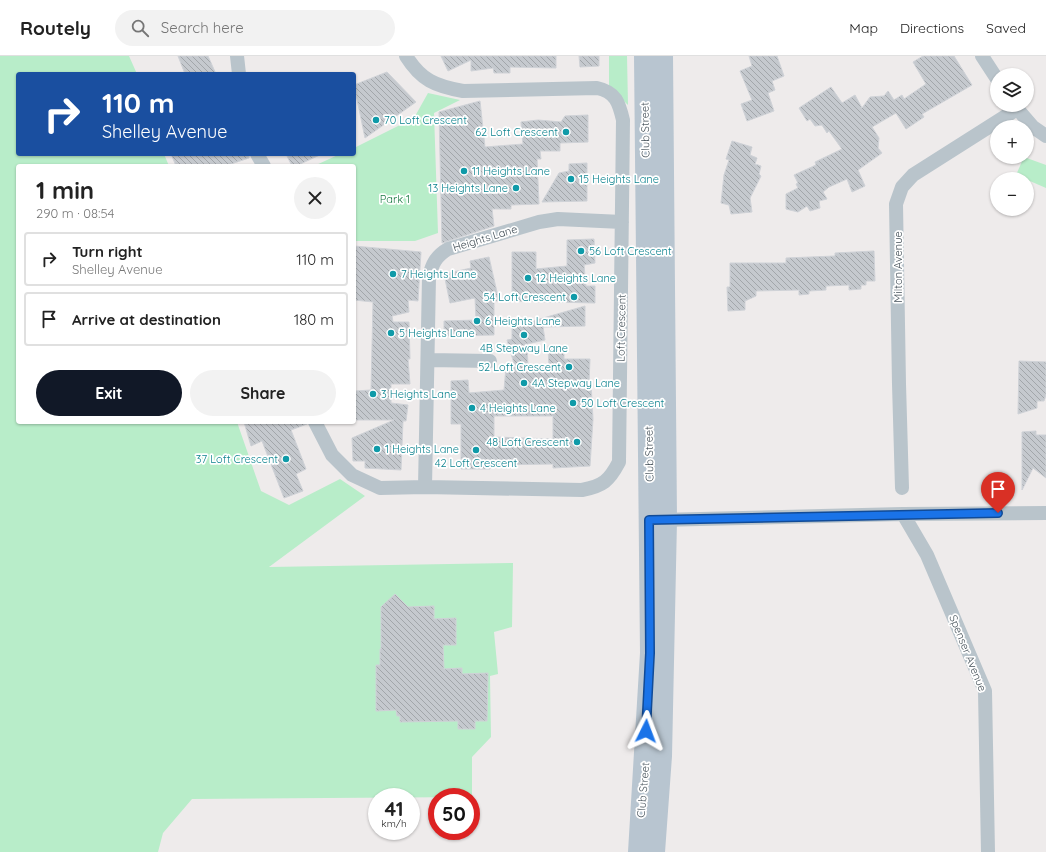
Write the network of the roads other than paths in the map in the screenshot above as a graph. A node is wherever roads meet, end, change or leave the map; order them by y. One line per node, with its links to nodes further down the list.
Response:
1 (237, 56): 7 (street)
2 (406, 56): 11 (street, Loft Crescent)
3 (644, 56): 19 (main road, Club Street)
4 (663, 56): 19 (main road, Club Street)
5 (982, 56): 6 (street)
6 (990, 68)
7 (239, 72)
8 (1007, 112): 16 (street, Milton Avenue)
9 (1020, 112): 10 (street)
10 (1046, 136)
11 (622, 222): 12 (street, Heights Lane); 15 (street, Loft Crescent)
12 (429, 360): 13 (street); 15 (street, Heights Lane)
13 (490, 361)
14 (316, 424): 15 (street, Loft Crescent)
15 (425, 487)
16 (902, 488)
17 (1046, 513): 18 (street)
18 (903, 514): 19 (street); 22 (street, Spenser Avenue)
19 (658, 520): 20 (main road, Club Street); 21 (main road, Club Street)
20 (638, 852)
21 (655, 852)
22 (988, 852)

